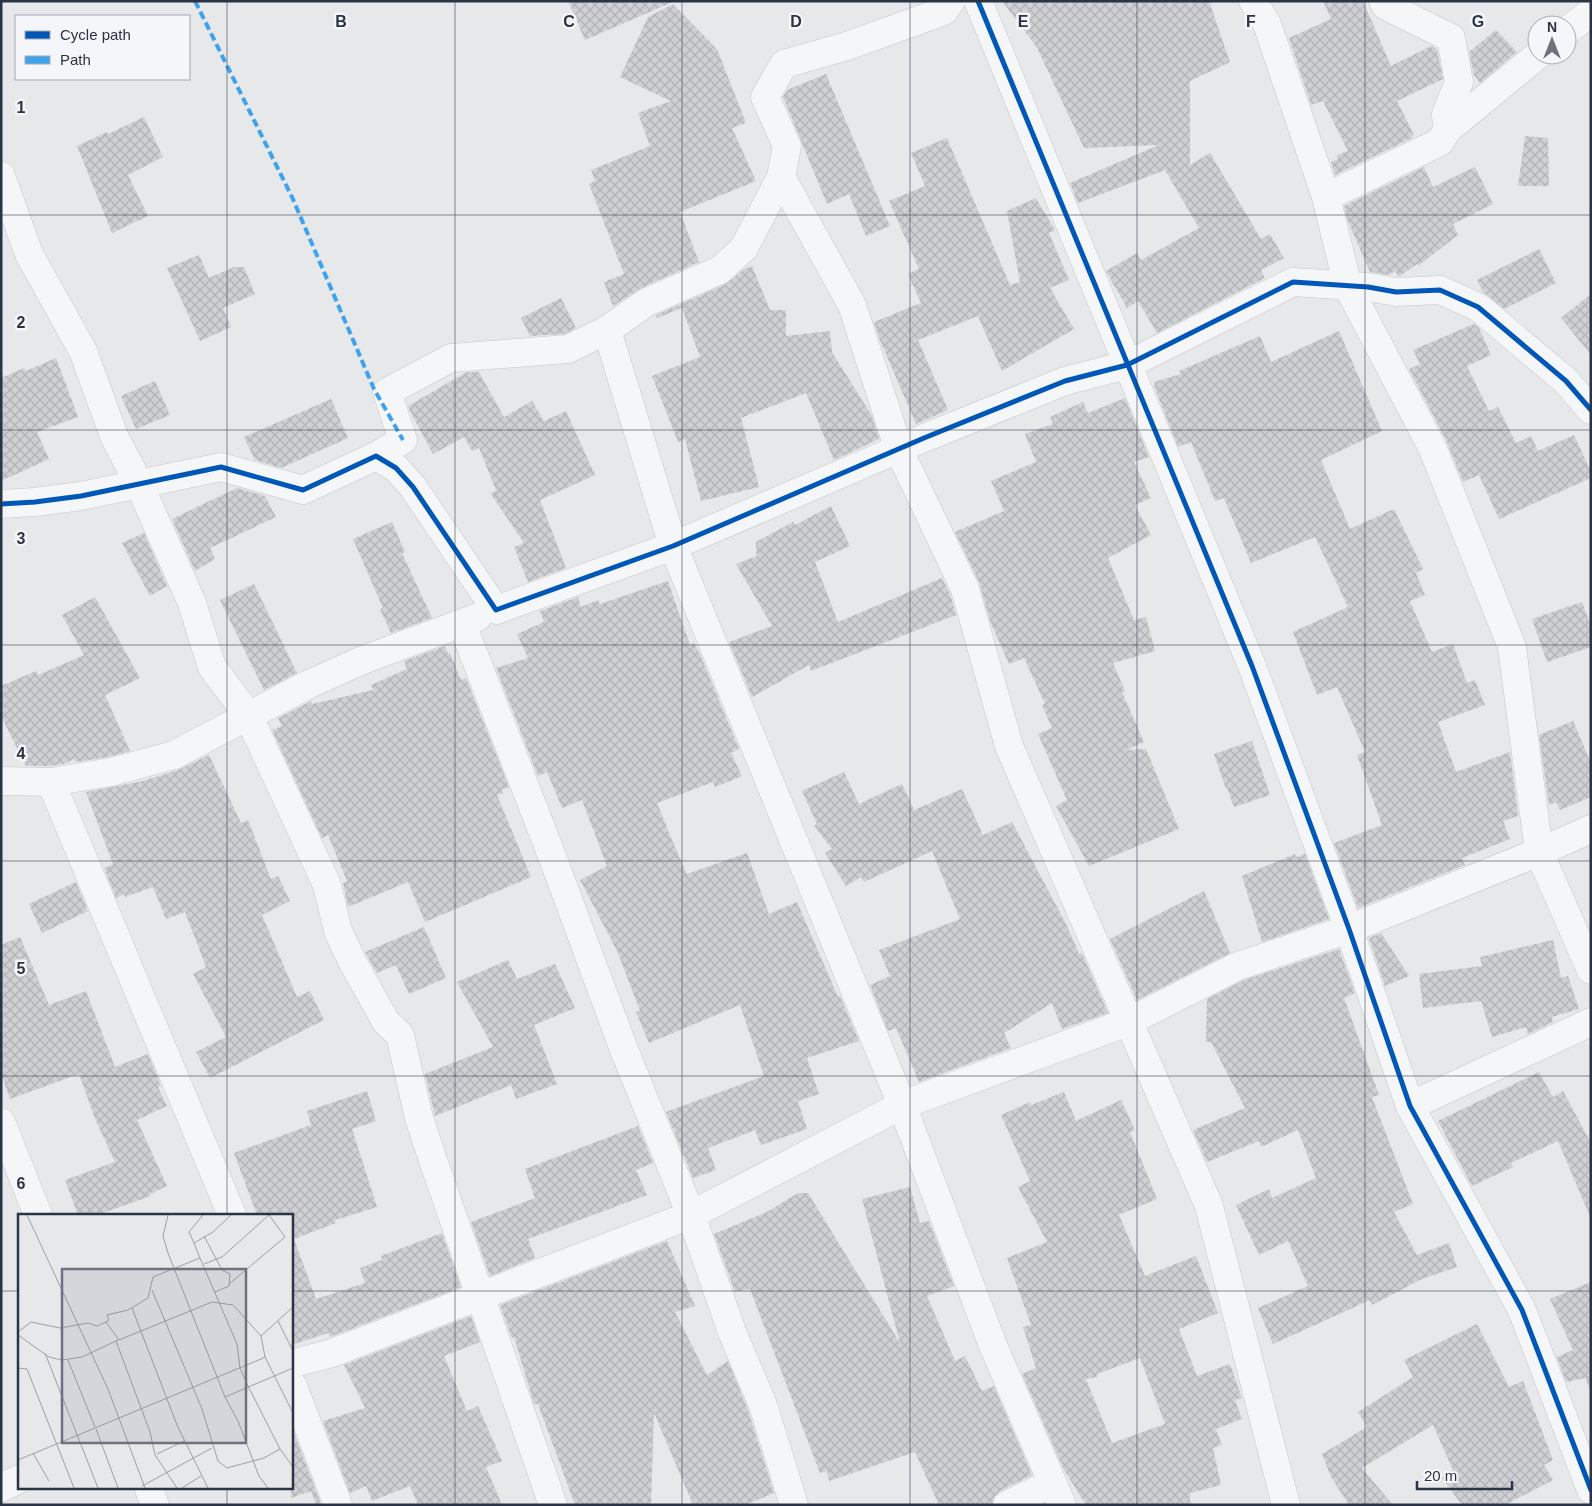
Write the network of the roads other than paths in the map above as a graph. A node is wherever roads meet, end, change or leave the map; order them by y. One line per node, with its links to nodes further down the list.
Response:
1 (950, 1): 10 (street)
2 (978, 1): 14 (street)
3 (1253, 1): 11 (street)
4 (1383, 1): 8 (street)
5 (1591, 12): 6 (street)
6 (1577, 24)
7 (1527, 64): 8 (street)
8 (1447, 130): 11 (street)
9 (1, 176): 18 (street)
10 (781, 177): 13 (street); 16 (street)
11 (1326, 197): 12 (street)
12 (1348, 287): 14 (street); 15 (street); 27 (street)
13 (607, 330): 17 (street); 20 (street)
14 (1127, 365): 16 (street); 28 (street)
15 (1591, 410)
16 (899, 450): 20 (street); 30 (street)
17 (376, 456): 18 (street); 21 (street)
18 (139, 484): 19 (street); 23 (street)
19 (1, 504)
20 (673, 546): 21 (street); 32 (street)
21 (496, 610): 22 (street)
22 (462, 624): 23 (street); 37 (street)
23 (248, 715): 25 (street); 38 (street)
24 (1, 781): 25 (street)
25 (51, 782): 36 (street)
26 (1591, 829): 27 (street)
27 (1539, 852): 28 (street); 29 (street)
28 (1349, 929): 30 (street); 33 (street)
29 (1591, 970)
30 (1128, 1022): 32 (street); 50 (street)
31 (1591, 1022): 33 (street)
32 (902, 1104): 37 (street); 44 (street)
33 (1410, 1106): 43 (street)
34 (1, 1122): 35 (street)
35 (38, 1214)
36 (232, 1214)
37 (691, 1214): 38 (street); 48 (street)
38 (480, 1294): 39 (street); 47 (street)
39 (292, 1379): 46 (street)
40 (18, 1480): 41 (street)
41 (1, 1488)
42 (148, 1488): 45 (street)
43 (1591, 1490)
44 (1057, 1494): 49 (street)
45 (155, 1505)
46 (338, 1505)
47 (553, 1505)
48 (794, 1505)
49 (1007, 1505)
50 (1286, 1505)

